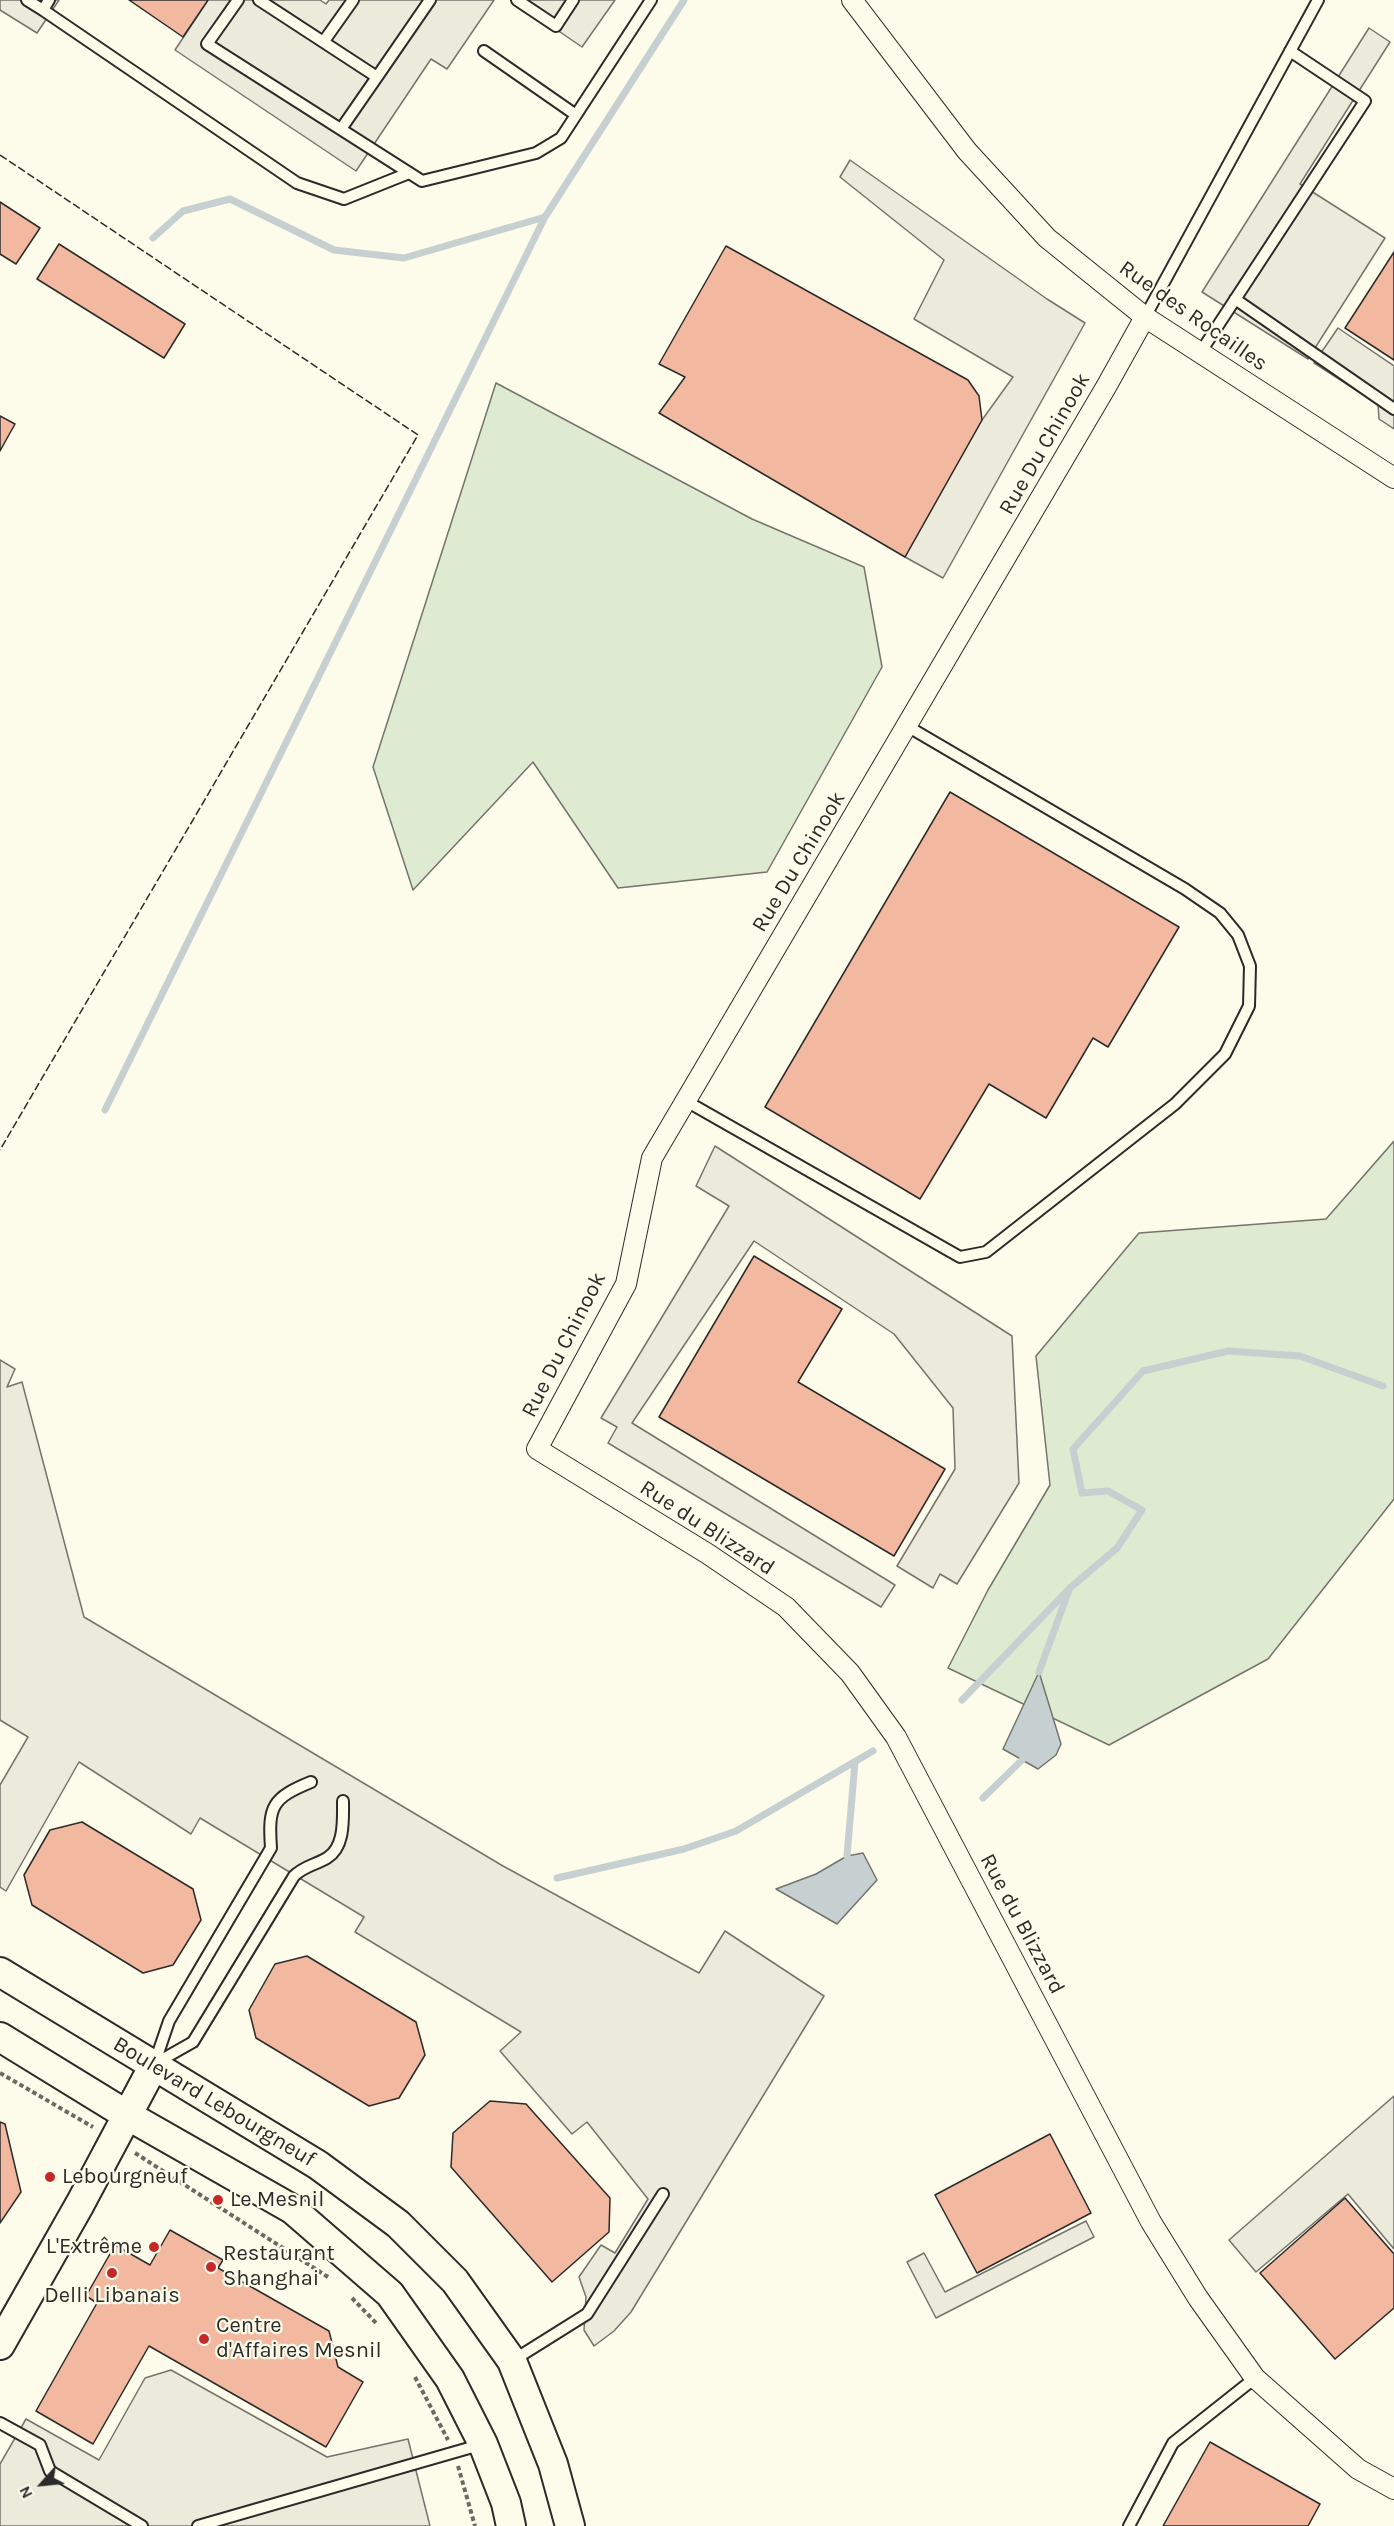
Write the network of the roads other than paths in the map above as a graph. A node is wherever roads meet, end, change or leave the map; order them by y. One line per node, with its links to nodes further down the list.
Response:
1 (27, 0): 11 (lane)
2 (238, 0): 17 (lane)
3 (259, 0): 12 (lane)
4 (353, 0): 12 (lane)
5 (430, 0): 15 (lane)
6 (518, 0): 7 (lane)
7 (573, 0)
8 (651, 0): 16 (lane)
9 (852, 0): 20 (street, Rue des Rocailles)
10 (1318, 0): 14 (lane)
11 (46, 5): 18 (lane)
12 (324, 41): 15 (lane)
13 (484, 51): 16 (lane)
14 (1290, 51): 19 (lane); 20 (lane)
15 (377, 77): 17 (lane)
16 (576, 115): 18 (lane)
17 (341, 129): 18 (lane)
18 (409, 173)
19 (1235, 300): 21 (lane); 22 (lane)
20 (1145, 317): 21 (street, Rue des Rocailles); 24 (street, Rue Du Chinook)
21 (1200, 352): 23 (street, Rue des Rocailles)
22 (1394, 409)
23 (1394, 478)
24 (907, 726): 25 (street, Rue Du Chinook); 25 (lane)
25 (686, 1101): 26 (street, Rue Du Chinook)
26 (537, 1449): 36 (street, Rue du Blizzard)
27 (311, 1782): 31 (lane)
28 (343, 1802): 31 (lane)
29 (0, 1972): 31 (main road, Boulevard Lebourgneuf)
30 (0, 2037): 32 (main road)
31 (154, 2065): 32 (main road); 35 (main road, Boulevard Lebourgneuf)
32 (127, 2115): 34 (main road); 38 (main road)
33 (663, 2194): 35 (lane)
34 (0, 2345)
35 (512, 2361): 43 (main road, Boulevard Lebourgneuf)
36 (1255, 2378): 39 (street, Rue du Blizzard); 44 (lane)
37 (0, 2423): 40 (lane)
38 (483, 2444): 41 (lane); 42 (main road)
39 (1394, 2489)
40 (142, 2526)
41 (198, 2526)
42 (511, 2526)
43 (570, 2526)
44 (1129, 2526)

